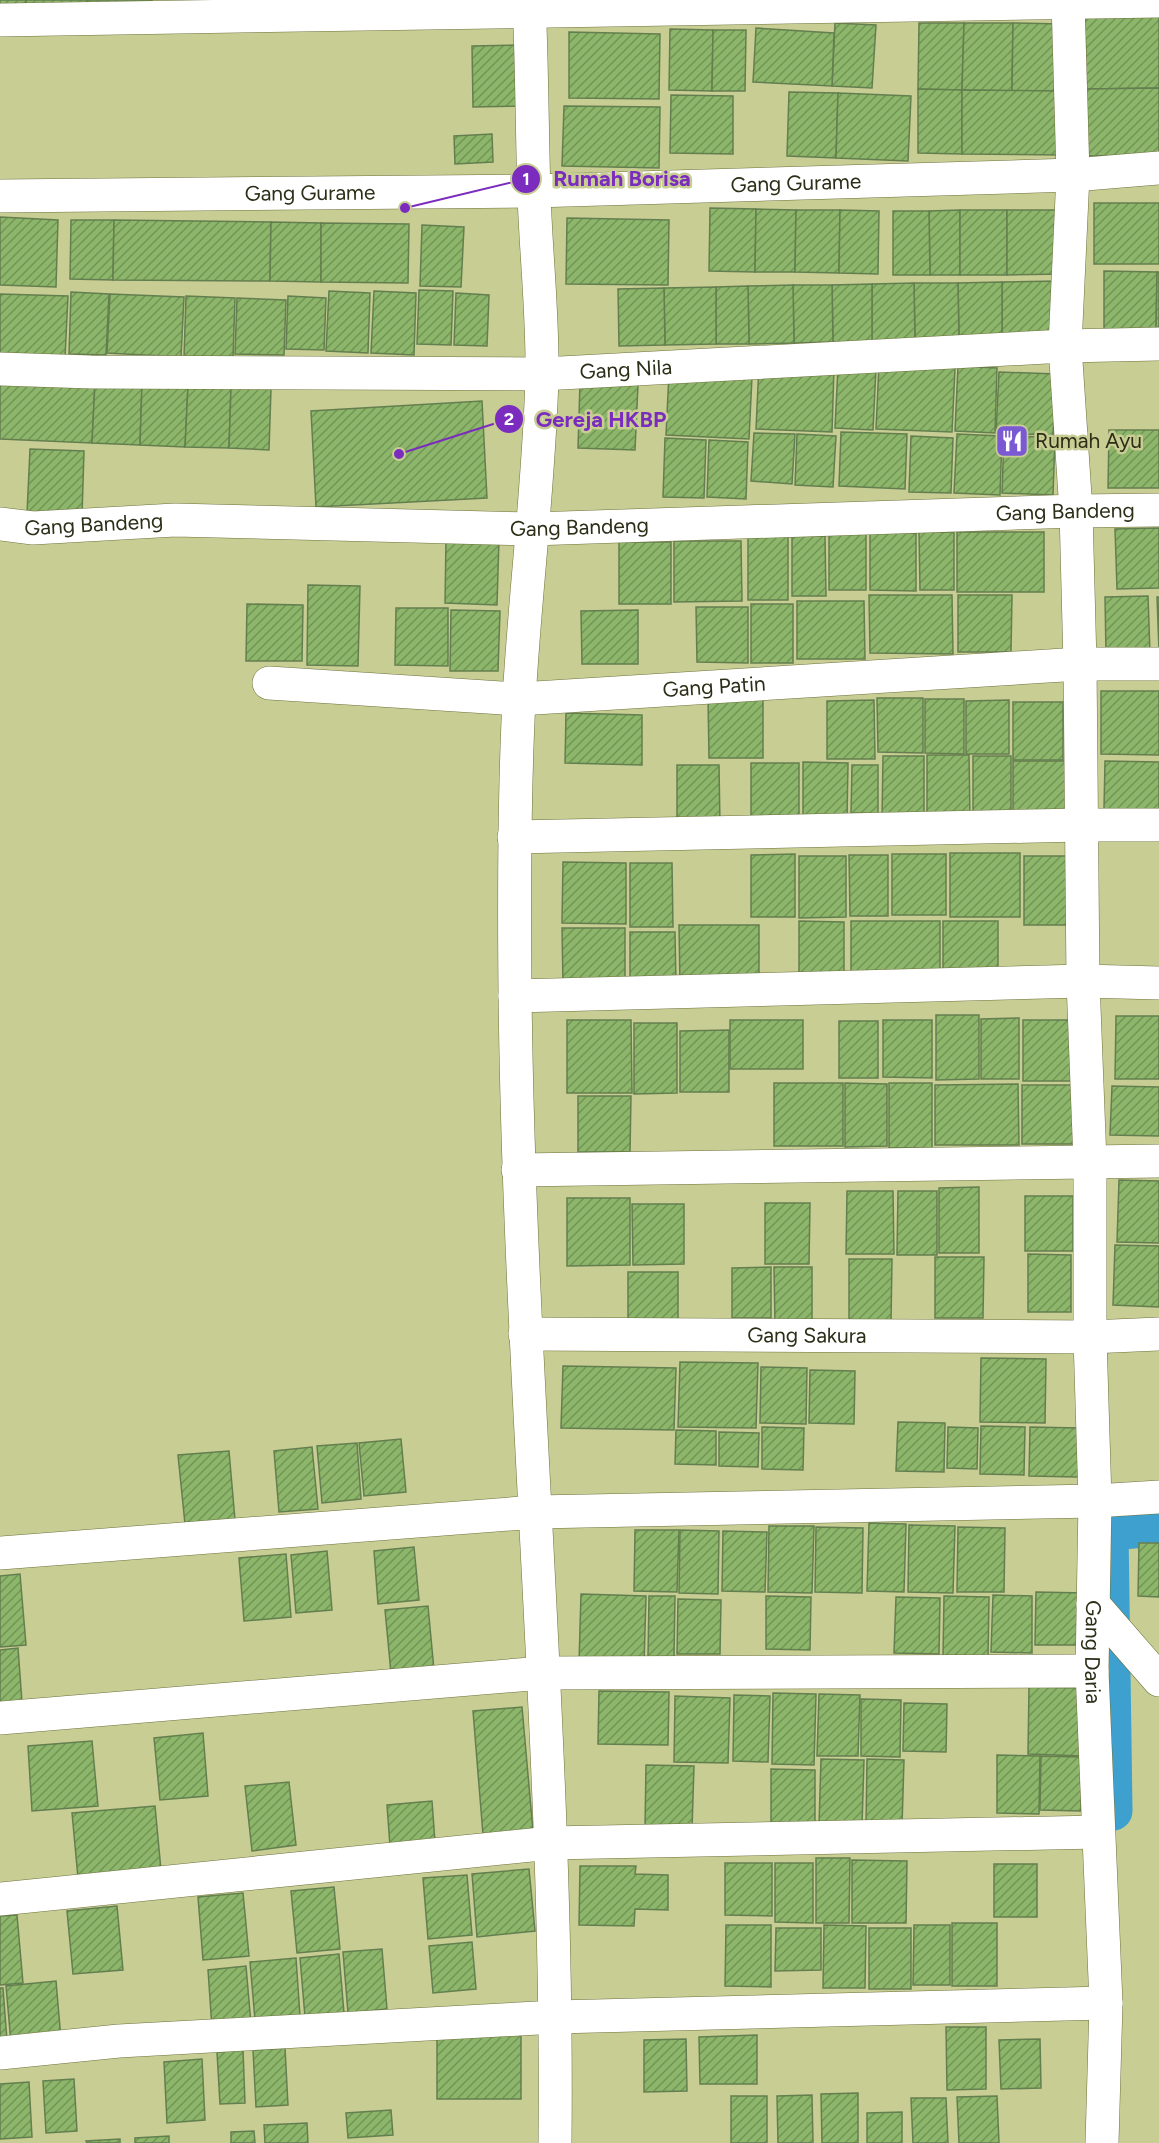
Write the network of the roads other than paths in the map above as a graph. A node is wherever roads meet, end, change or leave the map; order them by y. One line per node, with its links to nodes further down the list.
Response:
1 (1159, 1): 2 (street)
2 (1068, 2): 3 (street); 6 (street, Gang Daria)
3 (530, 5): 4 (street); 7 (street)
4 (0, 20)
5 (1159, 168): 6 (street, Gang Gurame)
6 (1073, 175): 7 (street, Gang Gurame); 10 (street, Gang Daria)
7 (534, 191): 8 (street, Gang Gurame); 12 (street)
8 (0, 196)
9 (1159, 344): 10 (street, Gang Nila)
10 (1065, 346): 12 (street, Gang Nila); 14 (street, Gang Daria)
11 (0, 369): 12 (street, Gang Nila)
12 (542, 374): 16 (street)
13 (1159, 510): 14 (street, Gang Bandeng)
14 (1077, 511): 16 (street, Gang Bandeng); 17 (street, Gang Daria)
15 (0, 524): 16 (street, Gang Bandeng)
16 (532, 529): 20 (street)
17 (1080, 664): 18 (street, Gang Patin); 20 (street, Gang Patin); 21 (street, Gang Daria)
18 (1159, 664)
19 (269, 683): 20 (street, Gang Patin)
20 (519, 699): 23 (street)
21 (1082, 825): 22 (street); 23 (street); 24 (street, Gang Daria)
22 (1159, 825)
23 (514, 837): 26 (street)
24 (1083, 981): 25 (street); 26 (street); 28 (street, Gang Daria)
25 (1159, 982)
26 (515, 996): 29 (street)
27 (1159, 1161): 28 (street)
28 (1090, 1162): 29 (street); 32 (street, Gang Daria)
29 (518, 1170): 30 (street)
30 (525, 1334): 32 (street, Gang Sakura); 35 (street)
31 (1159, 1334): 32 (street, Gang Sakura)
32 (1090, 1337): 34 (street, Gang Daria)
33 (1159, 1497): 34 (street)
34 (1095, 1501): 35 (street); 37 (street, Gang Daria)
35 (536, 1512): 36 (street); 39 (street)
36 (0, 1553)
37 (1099, 1611): 38 (street, Gang Daria); 40 (street)
38 (1092, 1671): 39 (street); 42 (street, Gang Daria)
39 (543, 1673): 41 (street); 43 (street)
40 (1159, 1680)
41 (0, 1718)
42 (1098, 1832): 43 (street); 45 (street, Gang Daria)
43 (551, 1843): 44 (street); 46 (street)
44 (0, 1899)
45 (1106, 2003): 46 (street); 49 (street, Gang Daria)
46 (556, 2017): 47 (street); 48 (street)
47 (0, 2053)
48 (555, 2143)
49 (1102, 2143)

